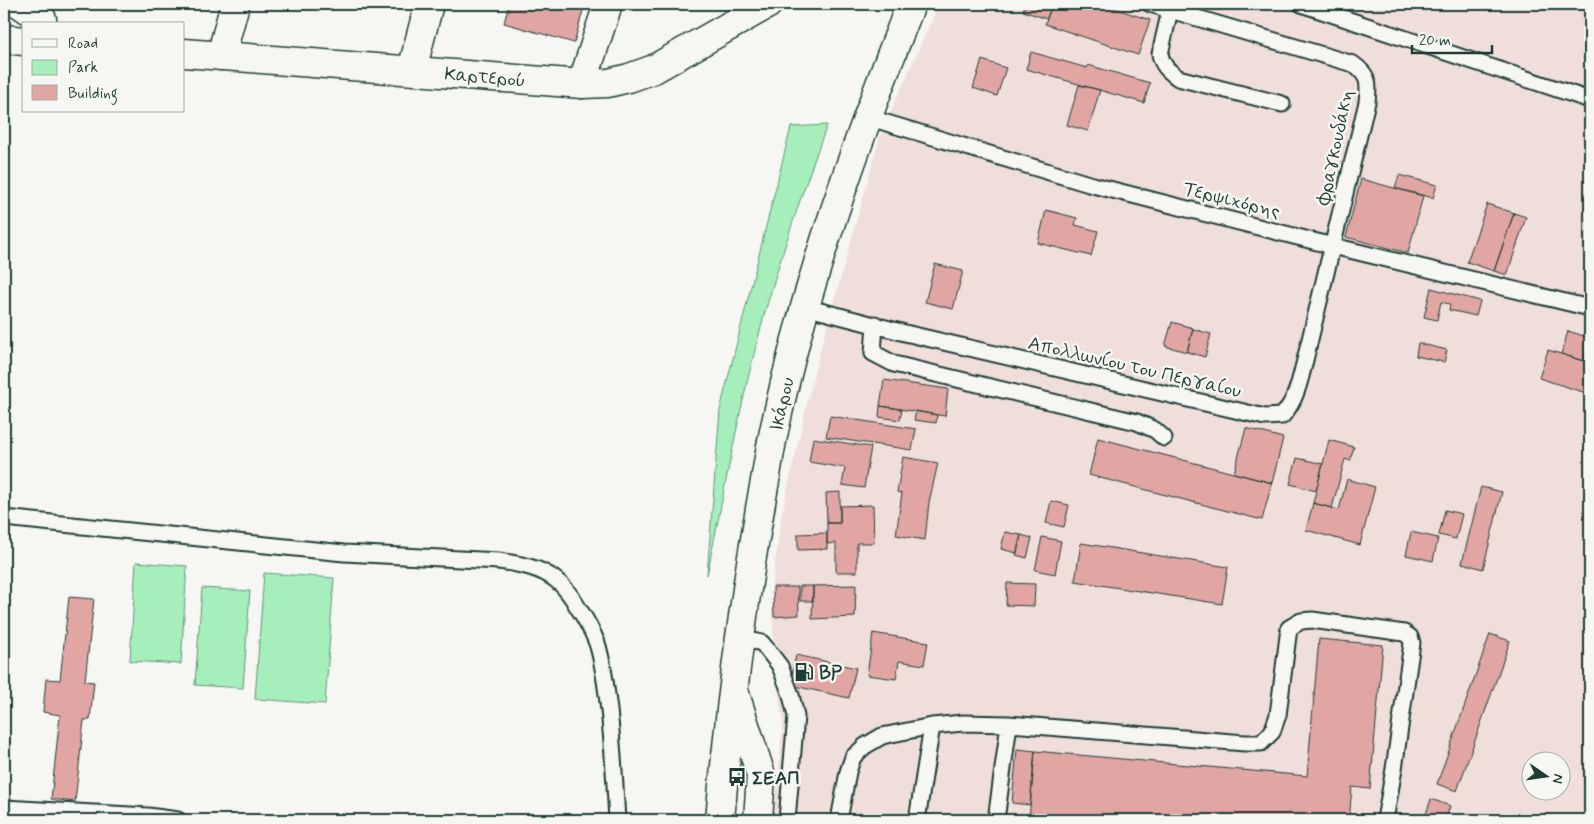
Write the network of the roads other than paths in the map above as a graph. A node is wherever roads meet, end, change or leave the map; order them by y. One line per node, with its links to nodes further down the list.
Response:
1 (20, 4): 10 (main road)
2 (235, 4): 14 (main road)
3 (429, 4): 15 (main road)
4 (608, 4): 16 (main road)
5 (768, 4): 16 (main road, Καρτερού)
6 (911, 4): 19 (main road, Ικάρου)
7 (1150, 4): 9 (lane, Φραγκουδάκη)
8 (1301, 4): 17 (lane)
9 (1170, 10): 18 (lane); 20 (lane, Φραγκουδάκη)
10 (44, 16)
11 (4, 39): 12 (main road)
12 (22, 41)
13 (185, 53): 14 (main road, Καρτερού)
14 (221, 56): 15 (main road, Καρτερού)
15 (412, 70): 16 (main road, Καρτερού)
16 (582, 84)
17 (1590, 100)
18 (1282, 104)
19 (866, 117): 20 (lane, Τερψιχόρης); 21 (main road, Ικάρου)
20 (1333, 246): 22 (lane, Τερψιχόρης); 23 (lane, Απολλωνίου του Περγαίου)
21 (805, 306): 23 (lane, Απολλωνίου του Περγαίου); 26 (main road, Ικάρου)
22 (1590, 308)
23 (875, 324): 24 (lane)
24 (1164, 438)
25 (4, 518): 32 (lane)
26 (740, 638): 27 (main road, Ικάρου); 35 (lane)
27 (734, 691): 33 (main road, Ικάρου); 34 (main road)
28 (1009, 724): 29 (lane); 38 (lane); 39 (lane)
29 (932, 726): 36 (lane); 37 (lane)
30 (4, 808): 31 (lane)
31 (178, 820)
32 (617, 820)
33 (720, 820)
34 (758, 820)
35 (787, 820)
36 (840, 820)
37 (917, 820)
38 (996, 820)
39 (1385, 820)

